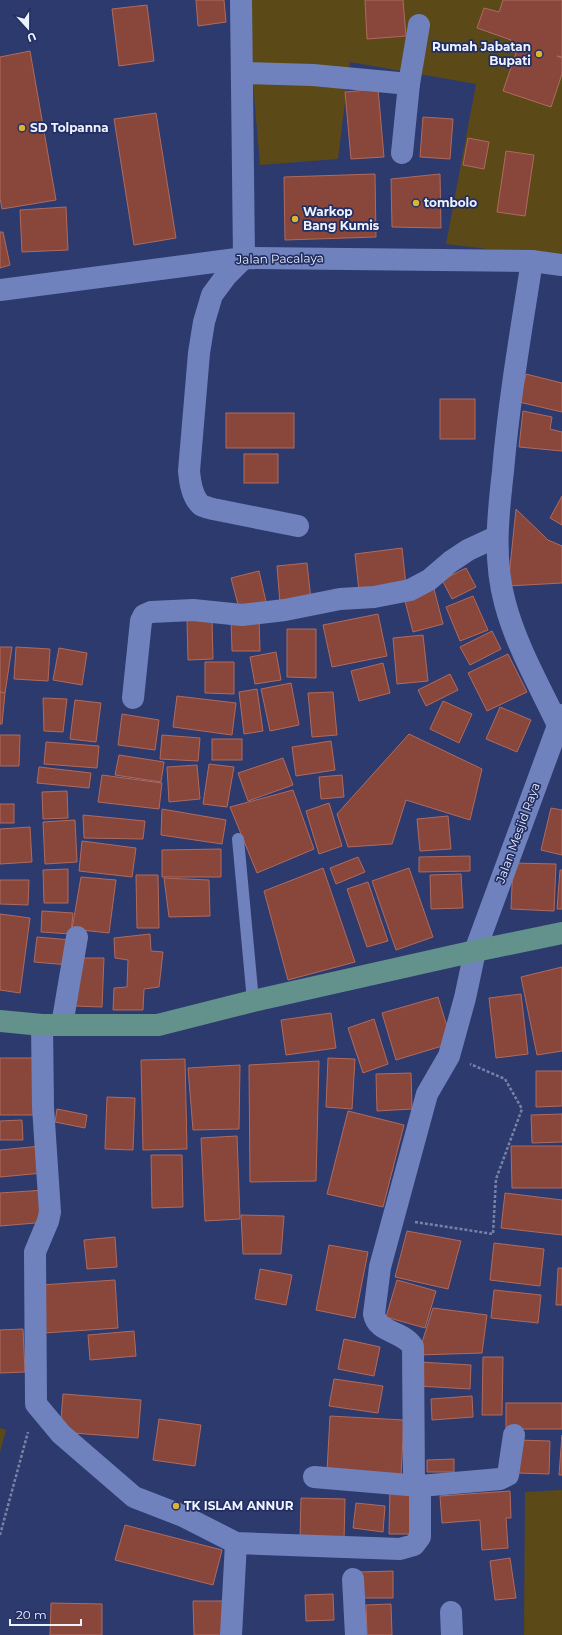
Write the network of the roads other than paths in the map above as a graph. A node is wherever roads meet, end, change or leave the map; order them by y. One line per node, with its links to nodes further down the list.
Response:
1 (241, 0): 3 (street)
2 (419, 25): 4 (street)
3 (242, 73): 4 (street); 6 (street)
4 (409, 84): 5 (street)
5 (402, 153)
6 (244, 258): 7 (street, Jalan Pacalaya); 9 (street, Jalan Pacalaya); 10 (street)
7 (532, 261): 8 (street, Jalan Pacalaya); 11 (street)
8 (562, 265)
9 (0, 290)
10 (298, 526)
11 (496, 537): 12 (street); 13 (street)
12 (133, 698)
13 (560, 720): 17 (street, Jalan Mesjid Raya)
14 (238, 839): 18 (lane)
15 (562, 934): 17 (main road)
16 (77, 937): 20 (street)
17 (475, 951): 18 (main road); 23 (street, Jalan Mesjid Raya)
18 (253, 1001): 20 (main road)
19 (0, 1021): 20 (main road)
20 (52, 1025): 24 (street)
21 (514, 1435): 23 (street)
22 (314, 1477): 23 (street)
23 (417, 1485): 24 (street, Jalan Mesjid Raya)
24 (236, 1543): 27 (street)
25 (353, 1579): 28 (street)
26 (451, 1612): 29 (street)
27 (231, 1635)
28 (356, 1635)
29 (452, 1635)

